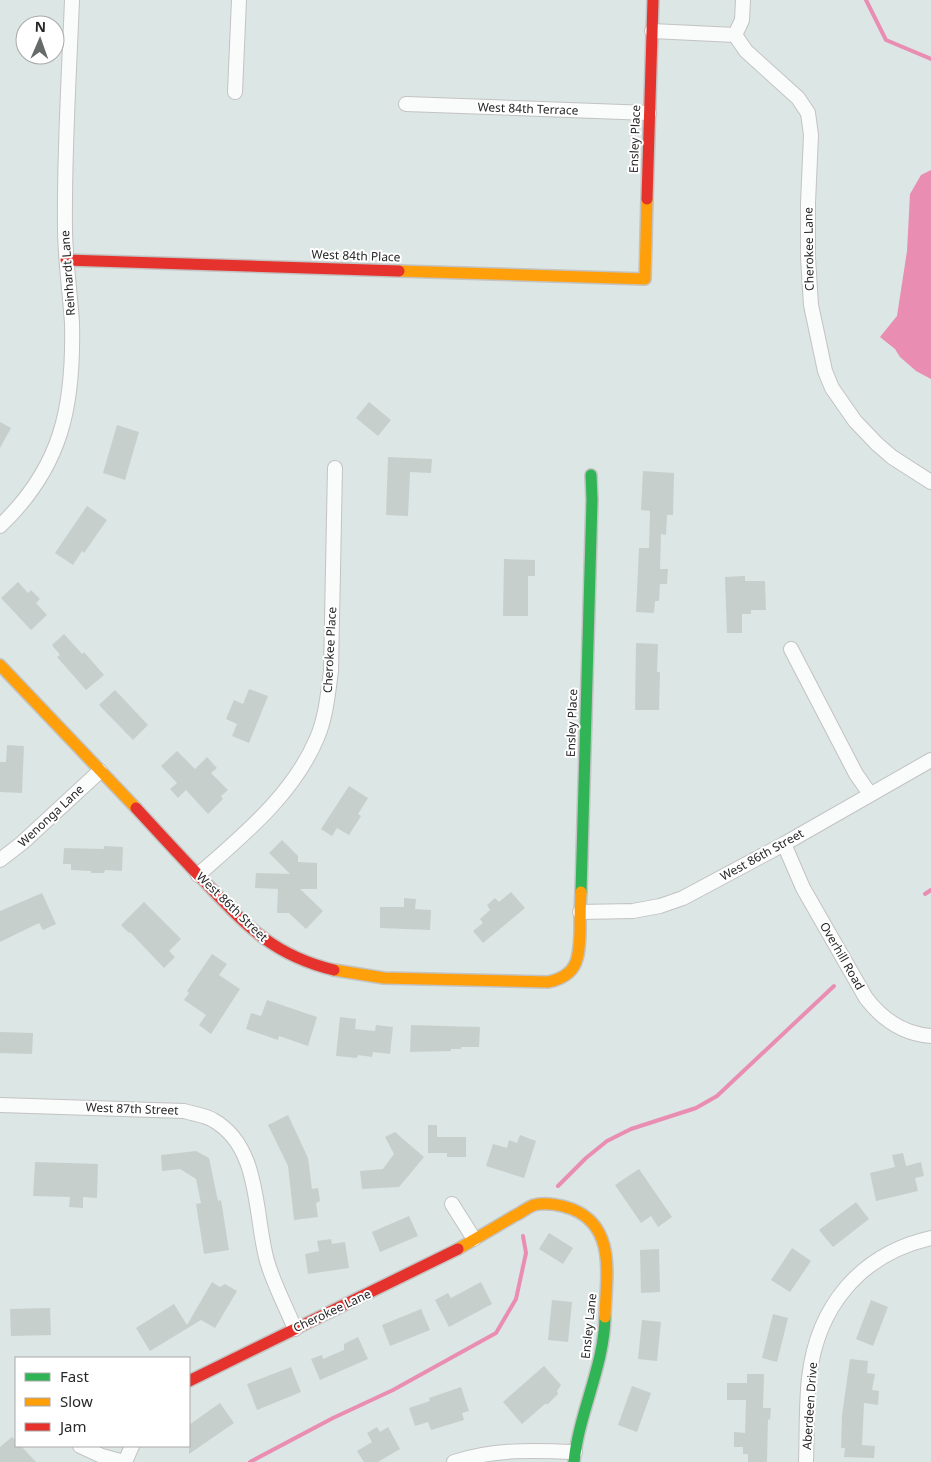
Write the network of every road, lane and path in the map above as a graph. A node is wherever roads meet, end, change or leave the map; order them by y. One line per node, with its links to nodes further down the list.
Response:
1 (72, 0): 10 (street, Reinhardt Lane)
2 (239, 0): 7 (street)
3 (653, 0): 5 (street, Ensley Place)
4 (743, 0): 6 (street)
5 (652, 31): 6 (street); 9 (street, Ensley Place)
6 (735, 35): 14 (street, Cherokee Lane)
7 (235, 92)
8 (406, 104): 9 (street, West 84th Terrace)
9 (649, 113): 11 (street, Ensley Place)
10 (66, 260): 11 (street, West 84th Place); 15 (street, Reinhardt Lane)
11 (645, 279)
12 (335, 468): 23 (street, Cherokee Place)
13 (591, 475): 24 (street, Ensley Place)
14 (931, 482)
15 (0, 526)
16 (791, 649): 20 (street)
17 (0, 665): 19 (street, West 86th Street)
18 (931, 760): 20 (street, West 86th Street)
19 (100, 771): 22 (street, Wenonga Lane); 23 (street, West 86th Street)
20 (870, 794): 21 (street, West 86th Street)
21 (784, 844): 24 (street, West 86th Street); 26 (street, Overhill Road)
22 (0, 860)
23 (198, 875): 25 (street, West 86th Street)
24 (580, 912): 25 (street, Ensley Place)
25 (572, 971)
26 (931, 1036)
27 (0, 1105): 32 (street, West 87th Street)
28 (452, 1204): 31 (street)
29 (568, 1206): 31 (street, Cherokee Lane); 36 (street, Ensley Lane)
30 (931, 1238): 39 (street, Aberdeen Drive)
31 (474, 1239): 32 (street, Cherokee Lane)
32 (296, 1329): 33 (street, Cherokee Lane)
33 (190, 1381)
34 (82, 1447): 37 (street)
35 (132, 1447): 37 (street)
36 (574, 1457): 38 (street)
37 (125, 1462)
38 (454, 1462)
39 (806, 1462)

